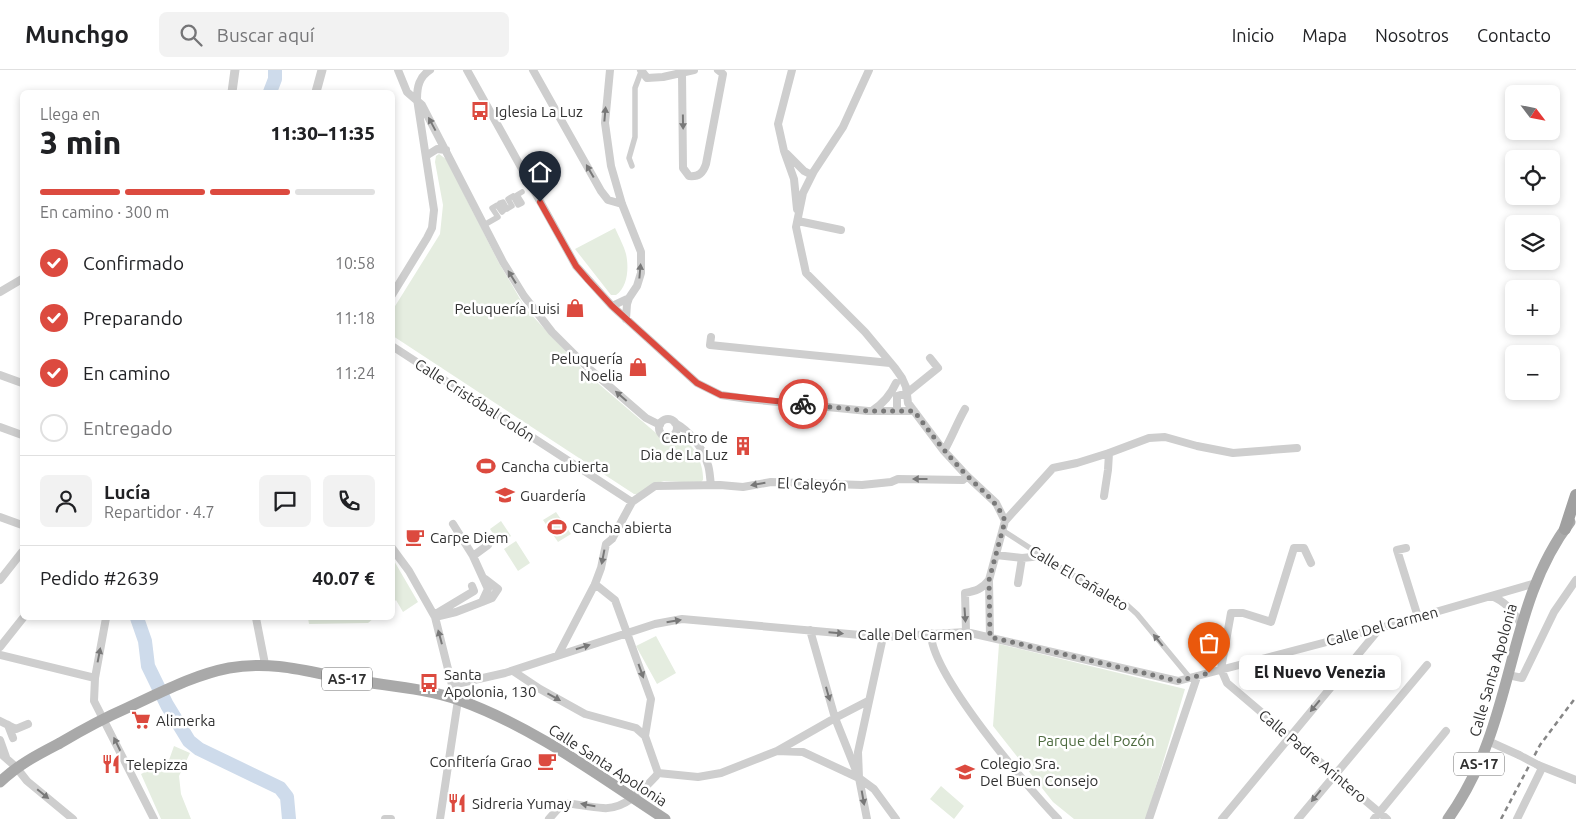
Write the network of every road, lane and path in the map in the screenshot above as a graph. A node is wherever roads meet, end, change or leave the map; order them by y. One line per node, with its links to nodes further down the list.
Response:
1 (234, 70): 14 (street)
2 (322, 70): 15 (street)
3 (398, 70): 16 (street)
4 (430, 70): 16 (street)
5 (533, 70): 23 (street, one-way to 5)
6 (610, 70): 23 (street, one-way to 6)
7 (694, 70): 13 (street)
8 (718, 70): 13 (street, one-way to 8)
9 (792, 70): 18 (street)
10 (869, 70): 21 (street)
11 (641, 71): 13 (street); 20 (street)
12 (466, 72): 31 (street)
13 (679, 72)
14 (232, 90)
15 (317, 90)
16 (416, 99): 17 (street, one-way to 16); 19 (street)
17 (446, 150): 19 (street); 25 (street)
18 (784, 151): 21 (street); 24 (street)
19 (426, 156): 28 (street)
20 (632, 166)
21 (812, 175): 24 (street)
22 (522, 192): 25 (street)
23 (622, 204): 30 (street, one-way to 23)
24 (798, 221): 26 (street); 36 (street)
25 (484, 225): 48 (street, one-way to 25)
26 (841, 230)
27 (20, 279): 29 (street)
28 (395, 290)
29 (0, 292)
30 (629, 298): 31 (street); 32 (street)
31 (612, 306): 32 (street)
32 (626, 318): 44 (street)
33 (710, 341): 36 (street)
34 (395, 348): 60 (street, Calle Cristóbal Colón)
35 (930, 358): 41 (street)
36 (892, 366): 40 (street); 41 (street)
37 (930, 369): 41 (street)
38 (0, 375): 39 (street)
39 (20, 382)
40 (896, 382): 42 (street); 44 (street)
41 (906, 390): 42 (street); 46 (street)
42 (896, 396): 45 (street)
43 (965, 409): 54 (street)
44 (873, 410): 45 (street)
45 (897, 411): 46 (street)
46 (914, 411): 54 (street)
47 (675, 423): 48 (street); 50 (street); 52 (street)
48 (660, 425): 50 (street)
49 (0, 427): 51 (street)
50 (676, 432): 52 (street)
51 (20, 434)
52 (690, 436): 57 (street)
53 (1297, 448): 55 (street)
54 (944, 451): 56 (street)
55 (1109, 453): 59 (street); 63 (street)
56 (967, 476): 57 (street, El Caleyón, one-way to 57); 63 (street)
57 (711, 485): 60 (street, El Caleyón)
58 (1576, 495): 67 (highway)
59 (1104, 496)
60 (632, 502): 82 (street, one-way to 82)
61 (1576, 514): 67 (main road, AS-17)
62 (0, 517): 64 (street)
63 (1005, 521): 66 (street)
64 (20, 524)
65 (453, 524): 73 (street)
66 (1002, 530): 72 (street); 74 (street, Calle El Cañaleto)
67 (1564, 530): 81 (main road, AS-17)
68 (488, 545): 73 (street)
69 (1406, 548): 86 (street)
70 (395, 552): 85 (street)
71 (20, 555): 77 (street)
72 (996, 555): 75 (street); 78 (street)
73 (473, 556): 85 (street)
74 (1042, 556): 75 (street); 106 (street, Calle El Cañaleto, one-way to 74)
75 (1022, 558): 80 (street)
76 (1311, 563): 103 (street)
77 (0, 580)
78 (989, 580): 93 (street, one-way to 93); 97 (street)
79 (1576, 580): 105 (street)
80 (1018, 583)
81 (1536, 583): 84 (street, Calle Del Carmen); 90 (main road, Calle Santa Apolonia / AS-17)
82 (595, 584): 95 (street); 100 (street)
83 (472, 586): 85 (street)
84 (1491, 596): 86 (street, Calle Del Carmen); 90 (street)
85 (434, 616): 108 (street, one-way to 85)
86 (1418, 617): 91 (street, Calle Del Carmen)
87 (21, 620): 98 (street)
88 (106, 620): 107 (street, one-way to 88)
89 (256, 620): 101 (street)
90 (1521, 624): 105 (main road, Calle Santa Apolonia / AS-17)
91 (1380, 628): 103 (street, Calle Del Carmen); 118 (street, one-way to 118)
92 (810, 630): 95 (street, Calle Del Carmen, one-way to 92); 96 (street, Calle Del Carmen, one-way to 96); 112 (street, one-way to 112)
93 (966, 632): 94 (street, Calle Del Carmen); 97 (street, Calle Del Carmen)
94 (931, 633): 96 (street, Calle Del Carmen); 142 (street)
95 (627, 634): 100 (street, Calle Del Carmen, one-way to 95); 117 (street, one-way to 117)
96 (883, 637): 110 (street)
97 (990, 637): 106 (street, Calle Del Carmen)
98 (0, 647)
99 (0, 654): 107 (street)
100 (558, 655): 104 (street, Calle Del Carmen)
101 (265, 664): 109 (main road, Calle Santa Apolonia / AS-17); 111 (main road, Calle Santa Apolonia / AS-17)
102 (1427, 665): 127 (street)
103 (1221, 669): 106 (street, Calle Del Carmen); 118 (street, Calle Padre Arintero)
104 (513, 671): 108 (street, Calle Del Carmen); 117 (street, one-way to 117)
105 (1508, 675): 121 (main road, Calle Santa Apolonia / AS-17)
106 (1194, 677): 143 (street)
107 (95, 678): 111 (street)
108 (452, 685): 109 (street)
109 (458, 700): 131 (main road, Calle Santa Apolonia / AS-17); 137 (street)
110 (868, 701): 112 (street); 128 (street)
111 (104, 718): 125 (main road, AS-17); 134 (street, one-way to 111)
112 (835, 718): 122 (street); 128 (street)
113 (0, 721): 115 (street)
114 (28, 724): 115 (street)
115 (8, 725): 119 (street)
116 (1446, 732): 132 (street)
117 (645, 736): 126 (street)
118 (1290, 736): 127 (street, Calle Padre Arintero); 144 (street)
119 (13, 738)
120 (0, 740): 123 (street)
121 (1488, 741): 124 (street, bridge); 148 (main road, Calle Santa Apolonia / AS-17)
122 (777, 751): 126 (street); 128 (street)
123 (3, 755): 125 (street)
124 (1540, 766): 129 (street); 149 (street)
125 (16, 767): 130 (main road, AS-17); 133 (street, one-way to 133)
126 (658, 773): 131 (street)
127 (1334, 774): 132 (street, Calle Padre Arintero); 145 (street, one-way to 145)
128 (860, 778): 140 (street, one-way to 140); 141 (street)
129 (1576, 780)
130 (0, 782)
131 (634, 798): 138 (street, one-way to 138); 139 (main road, Calle Santa Apolonia / AS-17)
132 (1380, 812): 146 (street); 147 (street, Calle Padre Arintero)
133 (74, 819)
134 (154, 819)
135 (385, 819): 136 (street)
136 (391, 819)
137 (440, 819)
138 (549, 819)
139 (665, 819)
140 (867, 819)
141 (896, 819)
142 (1058, 819)
143 (1149, 819)
144 (1222, 819)
145 (1298, 819)
146 (1374, 819)
147 (1387, 819)
148 (1448, 819)
149 (1517, 819)

